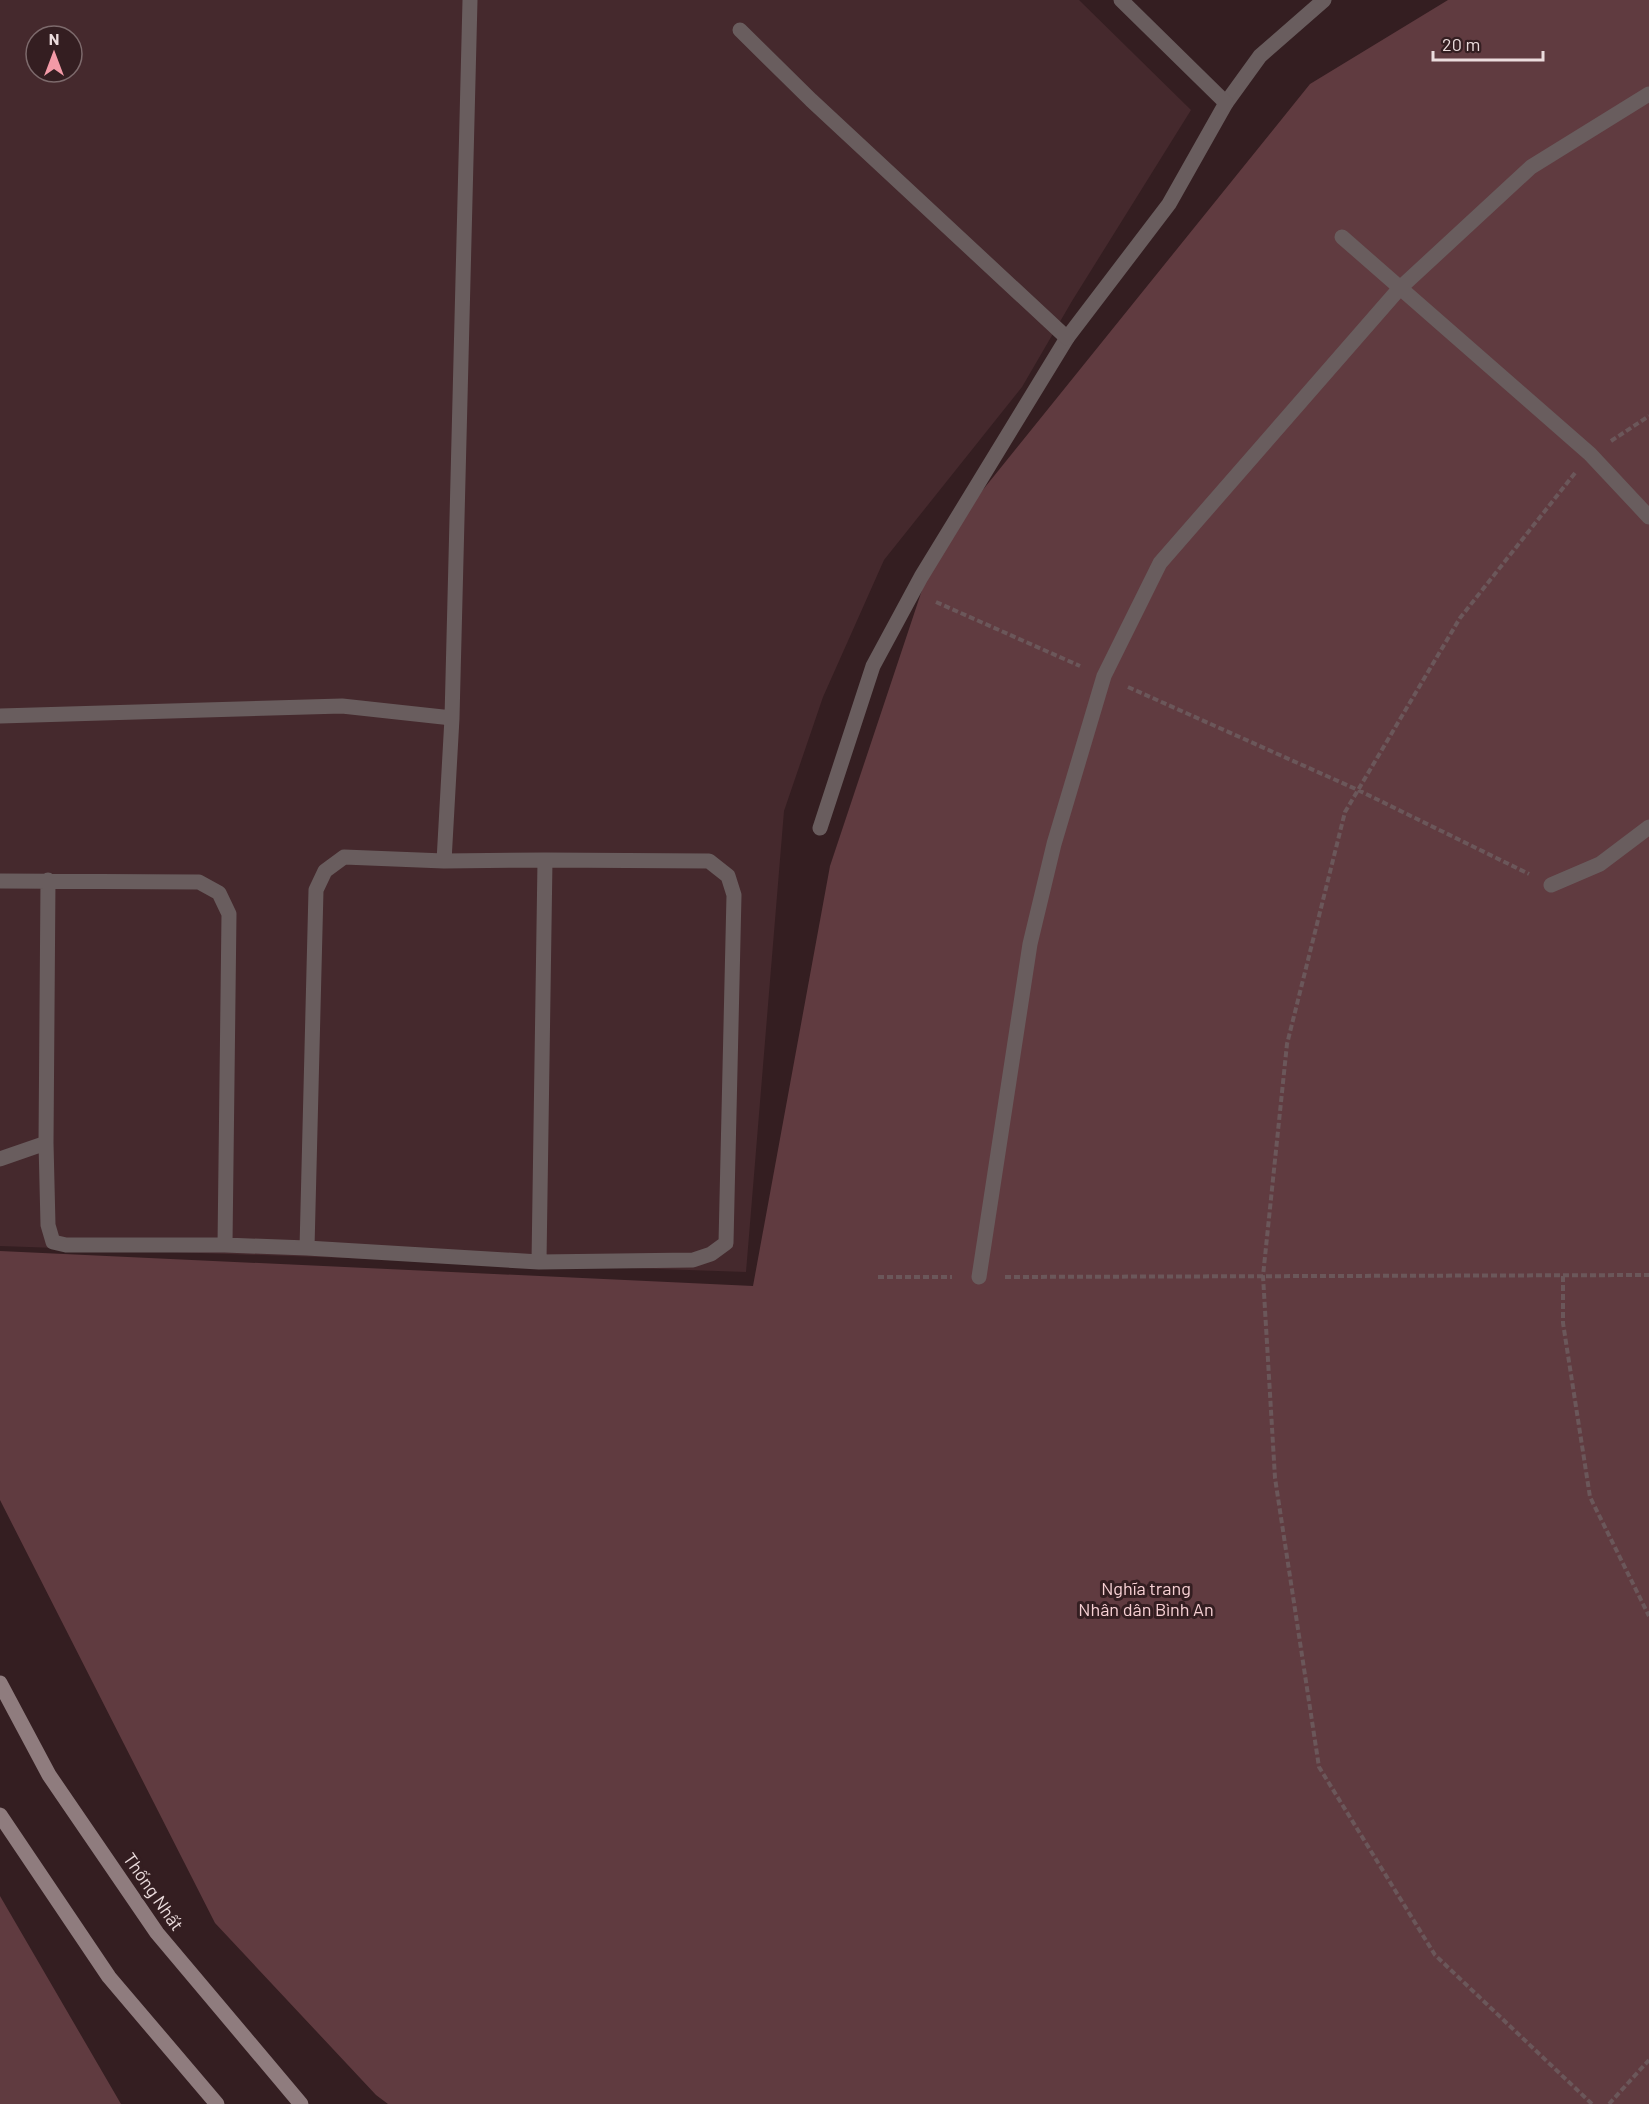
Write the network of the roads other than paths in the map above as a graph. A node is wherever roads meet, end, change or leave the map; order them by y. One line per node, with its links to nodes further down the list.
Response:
1 (470, 0): 12 (street)
2 (1121, 0): 6 (street)
3 (1324, 0): 6 (street)
4 (740, 30): 9 (street)
5 (1649, 94): 8 (street)
6 (1226, 103): 9 (street)
7 (1342, 237): 8 (street)
8 (1399, 289): 10 (street); 25 (street)
9 (1067, 338): 14 (street)
10 (1649, 517)
11 (0, 716): 12 (street)
12 (452, 718): 16 (street)
13 (1649, 827): 19 (street)
14 (820, 828)
15 (545, 860): 16 (street); 24 (street); 24 (street)
16 (444, 861): 23 (street)
17 (48, 880): 18 (street); 20 (street); 22 (street)
18 (0, 881)
19 (1551, 885)
20 (46, 1143): 21 (street); 22 (street)
21 (0, 1159)
22 (225, 1245): 23 (street)
23 (307, 1248): 24 (street)
24 (539, 1262)
25 (979, 1277)
26 (0, 1683): 29 (main road, Thống Nhất)
27 (0, 1815): 28 (main road)
28 (217, 2104)
29 (301, 2104)

